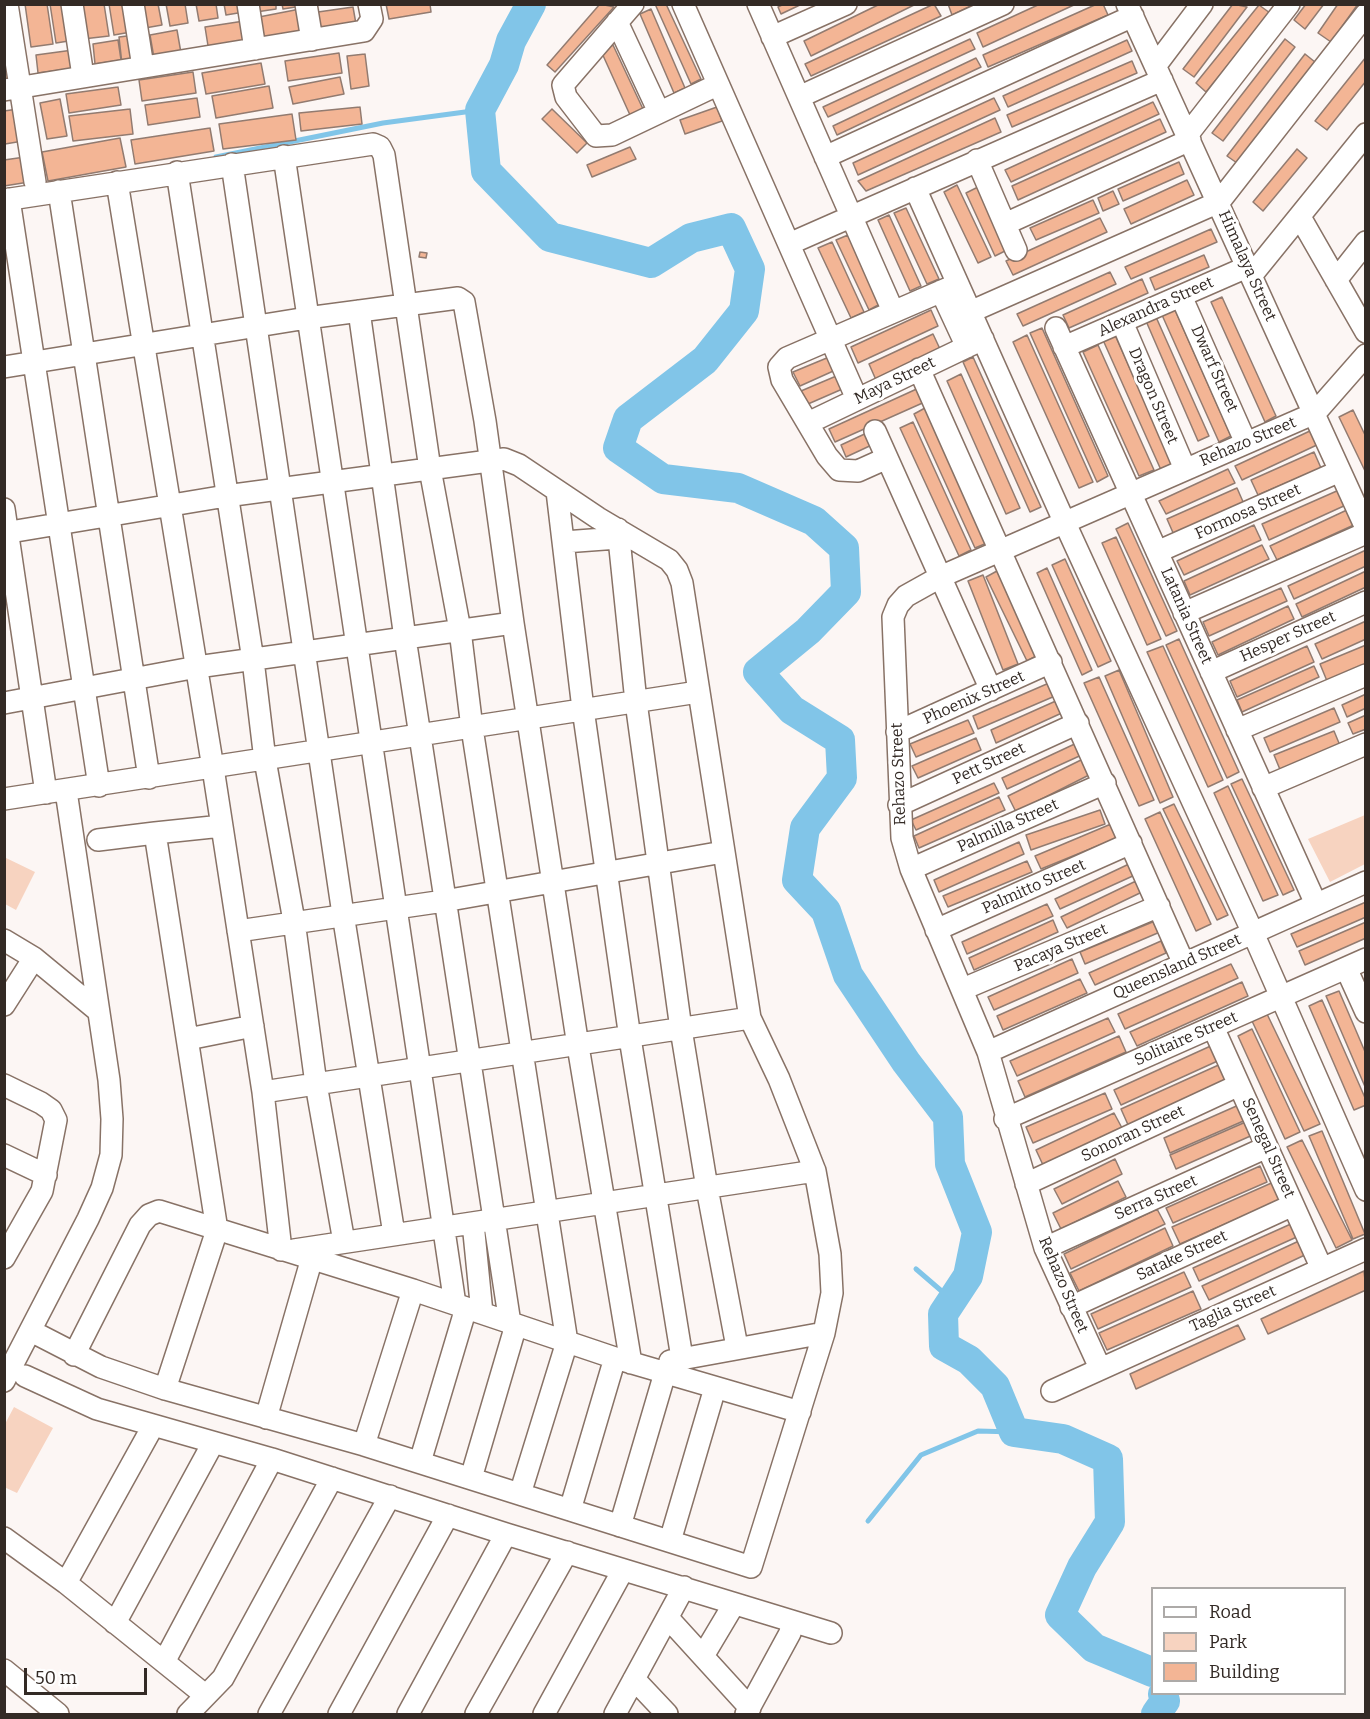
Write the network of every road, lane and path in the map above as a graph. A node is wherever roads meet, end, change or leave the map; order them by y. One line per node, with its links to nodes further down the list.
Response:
1 (7, 4): 24 (street)
2 (72, 4): 22 (street)
3 (133, 4): 20 (street)
4 (248, 4): 19 (street)
5 (306, 4): 18 (street)
6 (369, 4): 18 (street)
7 (633, 4): 16 (street)
8 (682, 4): 23 (street)
9 (758, 4): 17 (street)
10 (846, 4): 17 (street)
11 (1003, 4): 25 (street)
12 (1202, 4): 21 (street)
13 (1289, 4): 28 (street)
14 (1130, 10): 21 (street, Himalaya Street); 30 (street)
15 (1365, 14): 39 (street)
16 (617, 22): 26 (street); 26 (street)
17 (772, 37): 25 (street)
18 (312, 40): 19 (street)
19 (255, 49): 20 (street)
20 (143, 67): 22 (street)
21 (1159, 72): 28 (street, Himalaya Street); 31 (street)
22 (83, 76): 24 (street)
23 (717, 85): 26 (street); 44 (street)
24 (13, 89): 34 (street)
25 (799, 97): 30 (street)
26 (659, 112)
27 (1365, 134): 41 (street, Alexandra Street)
28 (1189, 137): 39 (street, Himalaya Street); 42 (street)
29 (284, 156): 32 (street); 50 (street); 54 (street)
30 (825, 157): 40 (street)
31 (977, 160): 36 (street); 42 (street)
32 (232, 164): 33 (street); 56 (street)
33 (177, 172): 35 (street); 58 (street)
34 (35, 182)
35 (117, 182): 37 (street); 62 (street)
36 (915, 188): 40 (street); 48 (street)
37 (59, 191): 38 (street); 63 (street)
38 (7, 199): 65 (street)
39 (1218, 201): 46 (street, Himalaya Street); 53 (street)
40 (851, 216): 44 (street); 52 (street)
41 (1300, 217): 46 (street, Alexandra Street); 47 (street)
42 (1005, 224): 45 (street)
43 (1365, 242): 47 (street)
44 (789, 244): 59 (street)
45 (1017, 250)
46 (1249, 271): 49 (street, Alexandra Street); 69 (street, Himalaya Street)
47 (1336, 280): 57 (street)
48 (949, 288): 52 (street); 53 (street); 61 (street)
49 (1181, 296): 55 (street, Alexandra Street); 72 (street, Dwarf Street)
50 (407, 304): 51 (street); 74 (street); 75 (street)
51 (359, 311): 54 (street); 78 (street)
52 (893, 311): 59 (street)
53 (970, 312): 61 (street)
54 (307, 318): 56 (street); 79 (street)
55 (1122, 322): 60 (street, Alexandra Street); 76 (street, Dragon Street)
56 (256, 326): 58 (street); 80 (street)
57 (1365, 332)
58 (201, 334): 62 (street); 83 (street)
59 (830, 338): 68 (street); 70 (street)
60 (1060, 338): 82 (street, Latania Street)
61 (975, 343): 67 (street, Maya Street); 87 (street)
62 (145, 345): 63 (street); 84 (street)
63 (86, 354): 65 (street); 86 (street)
64 (1365, 356): 69 (street)
65 (34, 363): 66 (street); 88 (street)
66 (4, 367)
67 (920, 369): 68 (street, Maya Street); 94 (street)
68 (857, 399): 70 (street, Maya Street)
69 (1316, 413): 72 (street, Rehazo Street); 77 (street, Himalaya Street)
70 (807, 423): 73 (street)
71 (875, 431): 73 (street)
72 (1246, 443): 76 (street, Rehazo Street)
73 (887, 458): 96 (street)
74 (490, 460): 75 (street); 81 (street); 99 (street)
75 (430, 469): 78 (street); 100 (street)
76 (1185, 470): 82 (street, Rehazo Street)
77 (1340, 471): 89 (street, Himalaya Street); 95 (street, Formosa Street)
78 (382, 475): 79 (street); 101 (street)
79 (332, 482): 80 (street); 102 (street)
80 (279, 488): 83 (street); 103 (street)
81 (557, 491): 92 (street); 93 (street)
82 (1130, 493): 87 (street, Rehazo Street); 95 (street, Latania Street)
83 (226, 496): 84 (street); 104 (street)
84 (171, 506): 86 (street); 106 (street)
85 (4, 508): 90 (street)
86 (109, 516): 88 (street); 109 (street)
87 (1064, 521): 94 (street, Rehazo Street); 154 (street)
88 (60, 525): 90 (street); 110 (street)
89 (1365, 528)
90 (6, 533): 113 (street)
91 (1365, 533): 98 (street)
92 (618, 534): 93 (street); 112 (street); 114 (street)
93 (564, 542): 116 (street)
94 (1001, 549): 96 (street, Rehazo Street); 105 (street)
95 (1157, 552): 98 (street, Latania Street)
96 (940, 577): 111 (street); 121 (street, Rehazo Street)
97 (1365, 602): 107 (street, Hesper Street)
98 (1184, 613): 107 (street, Latania Street)
99 (513, 623): 100 (street); 117 (street)
100 (460, 630): 101 (street); 119 (street)
101 (405, 638): 102 (street); 122 (street)
102 (357, 645): 103 (street); 123 (street)
103 (305, 652): 104 (street); 125 (street)
104 (253, 660): 106 (street); 126 (street)
105 (1051, 662): 111 (street, Phoenix Street); 118 (street)
106 (197, 667): 109 (street); 127 (street)
107 (1211, 672): 120 (street, Latania Street)
108 (1365, 675): 120 (street)
109 (132, 679): 110 (street); 128 (street)
110 (83, 688): 113 (street); 130 (street)
111 (991, 690): 121 (street, Phoenix Street)
112 (698, 692): 114 (street); 139 (street)
113 (32, 698): 115 (street); 132 (street)
114 (636, 702): 116 (street); 140 (street)
115 (4, 703)
116 (583, 710): 117 (street); 142 (street)
117 (529, 718): 119 (street); 143 (street)
118 (1078, 723): 129 (street); 134 (street, Pett Street)
119 (472, 728): 122 (street); 145 (street)
120 (1237, 730): 131 (street, Latania Street)
121 (897, 732): 134 (street, Rehazo Street)
122 (421, 736): 123 (street); 146 (street)
123 (371, 743): 125 (street); 149 (street)
124 (1365, 744): 131 (street)
125 (319, 751): 126 (street); 150 (street)
126 (265, 760): 127 (street); 151 (street)
127 (213, 768): 128 (street); 135 (street)
128 (149, 778): 130 (street)
129 (1104, 783): 138 (street); 141 (street, Palmilla Street)
130 (99, 786): 132 (street)
131 (1263, 788): 147 (street, Latania Street)
132 (56, 792): 133 (street); 163 (street)
133 (4, 799)
134 (899, 805): 141 (street, Rehazo Street)
135 (222, 826): 136 (street); 153 (street)
136 (155, 833): 137 (street); 170 (street)
137 (98, 840)
138 (1131, 843): 148 (street); 152 (street, Palmitto Street)
139 (723, 852): 140 (street); 165 (street)
140 (658, 864): 142 (street); 168 (street)
141 (911, 869): 152 (street, Rehazo Street)
142 (607, 873): 143 (street); 169 (street)
143 (552, 881): 145 (street); 171 (street)
144 (1365, 882): 147 (street, Queensland Street)
145 (498, 892): 146 (street); 173 (street)
146 (444, 901): 149 (street); 174 (street)
147 (1316, 904): 154 (street, Queensland Street)
148 (1159, 906): 158 (street); 160 (street, Pacaya Street)
149 (395, 907): 150 (street); 175 (street)
150 (344, 914): 151 (street); 176 (street)
151 (294, 921): 153 (street); 177 (street)
152 (936, 930): 160 (street, Rehazo Street)
153 (238, 931): 166 (street)
154 (1253, 933): 158 (street, Queensland Street); 161 (street)
155 (4, 940): 156 (street)
156 (34, 957): 162 (street); 163 (street)
157 (1365, 959): 159 (street, Solitaire Street)
158 (1184, 964): 172 (street, Queensland Street)
159 (1346, 968): 161 (street, Solitaire Street); 164 (street)
160 (963, 989): 172 (street, Rehazo Street)
161 (1281, 997): 167 (street, Solitaire Street); 188 (street)
162 (6, 1001)
163 (97, 1010): 209 (street)
164 (1365, 1012)
165 (750, 1018): 168 (street); 184 (street)
166 (253, 1026): 170 (street); 180 (street)
167 (1213, 1027): 178 (street, Senegal Street); 181 (street, Solitaire Street)
168 (681, 1029): 169 (street); 187 (street)
169 (630, 1038): 171 (street); 189 (street)
170 (188, 1039): 196 (street)
171 (578, 1046): 173 (street); 190 (street)
172 (988, 1052): 181 (street, Rehazo Street)
173 (523, 1054): 174 (street); 192 (street)
174 (470, 1062): 175 (street); 193 (street)
175 (421, 1069): 176 (street); 195 (street)
176 (369, 1077): 177 (street); 197 (street)
177 (316, 1084): 180 (street); 198 (street)
178 (1239, 1084): 182 (street, Senegal Street); 186 (street, Sonoran Street)
179 (4, 1085): 185 (street)
180 (263, 1092): 201 (street)
181 (1005, 1119): 186 (street, Rehazo Street)
182 (1267, 1147): 191 (street, Senegal Street); 199 (street, Serra Street)
183 (4, 1155): 185 (street)
184 (815, 1171): 187 (street); 210 (street)
185 (46, 1175): 202 (street)
186 (1026, 1184): 199 (street, Rehazo Street)
187 (707, 1188): 189 (street); 212 (street)
188 (1365, 1190)
189 (656, 1196): 190 (street); 214 (street)
190 (604, 1204): 192 (street); 215 (street)
191 (1293, 1204): 204 (street, Senegal Street); 206 (street, Satake Street)
192 (549, 1213): 193 (street); 211 (street)
193 (495, 1220): 194 (street); 208 (street)
194 (473, 1223): 195 (street); 207 (street)
195 (445, 1227): 197 (street); 207 (street)
196 (217, 1230): 201 (street); 213 (street); 219 (street)
197 (394, 1234): 198 (street)
198 (344, 1242): 201 (street)
199 (1045, 1248): 206 (street, Rehazo Street)
200 (1365, 1249): 204 (street, Taglia Street)
201 (284, 1251): 203 (street)
202 (4, 1258)
203 (312, 1258): 205 (street); 222 (street)
204 (1322, 1269): 216 (street, Taglia Street)
205 (412, 1290): 207 (street); 225 (street)
206 (1071, 1307): 216 (street, Rehazo Street)
207 (467, 1308): 208 (street); 227 (street)
208 (513, 1324): 211 (street); 229 (street)
209 (31, 1331): 213 (street); 217 (street)
210 (824, 1333): 212 (street); 221 (street)
211 (567, 1342): 215 (street); 230 (street)
212 (737, 1347): 214 (street)
213 (74, 1355): 219 (street)
214 (682, 1358): 215 (street)
215 (639, 1365): 218 (street); 232 (street); 234 (street)
216 (1100, 1368): 220 (street, Taglia Street)
217 (15, 1378): 223 (street)
218 (715, 1388): 221 (street); 237 (street)
219 (165, 1389): 222 (street)
220 (1052, 1391)
221 (800, 1413): 237 (street)
222 (266, 1418): 225 (street)
223 (153, 1426): 224 (street); 240 (street)
224 (213, 1443): 226 (street); 245 (street)
225 (364, 1444): 227 (street)
226 (272, 1459): 228 (street); 248 (street)
227 (420, 1462): 229 (street)
228 (332, 1478): 231 (street); 251 (street)
229 (471, 1478): 230 (street)
230 (520, 1494): 232 (street)
231 (390, 1496): 233 (street); 255 (street)
232 (570, 1510): 234 (street)
233 (448, 1515): 235 (street); 256 (street)
234 (620, 1526): 237 (street)
235 (506, 1534): 238 (street); 257 (street)
236 (4, 1538): 240 (street)
237 (670, 1541)
238 (567, 1552): 239 (street); 258 (street)
239 (623, 1570): 241 (street); 259 (street)
240 (66, 1583): 245 (street)
241 (684, 1587): 242 (street); 243 (street)
242 (734, 1604): 244 (street); 247 (street)
243 (668, 1618): 247 (street); 250 (street)
244 (792, 1622): 246 (street); 252 (street)
245 (115, 1623): 248 (street)
246 (831, 1633)
247 (703, 1656): 252 (street)
248 (164, 1662): 251 (street)
249 (4, 1670): 253 (street)
250 (634, 1679): 260 (street); 261 (street)
251 (205, 1695): 254 (street)
252 (748, 1711)
253 (58, 1714)
254 (188, 1714)
255 (269, 1714)
256 (339, 1714)
257 (408, 1714)
258 (476, 1714)
259 (544, 1714)
260 (615, 1714)
261 (667, 1714)

